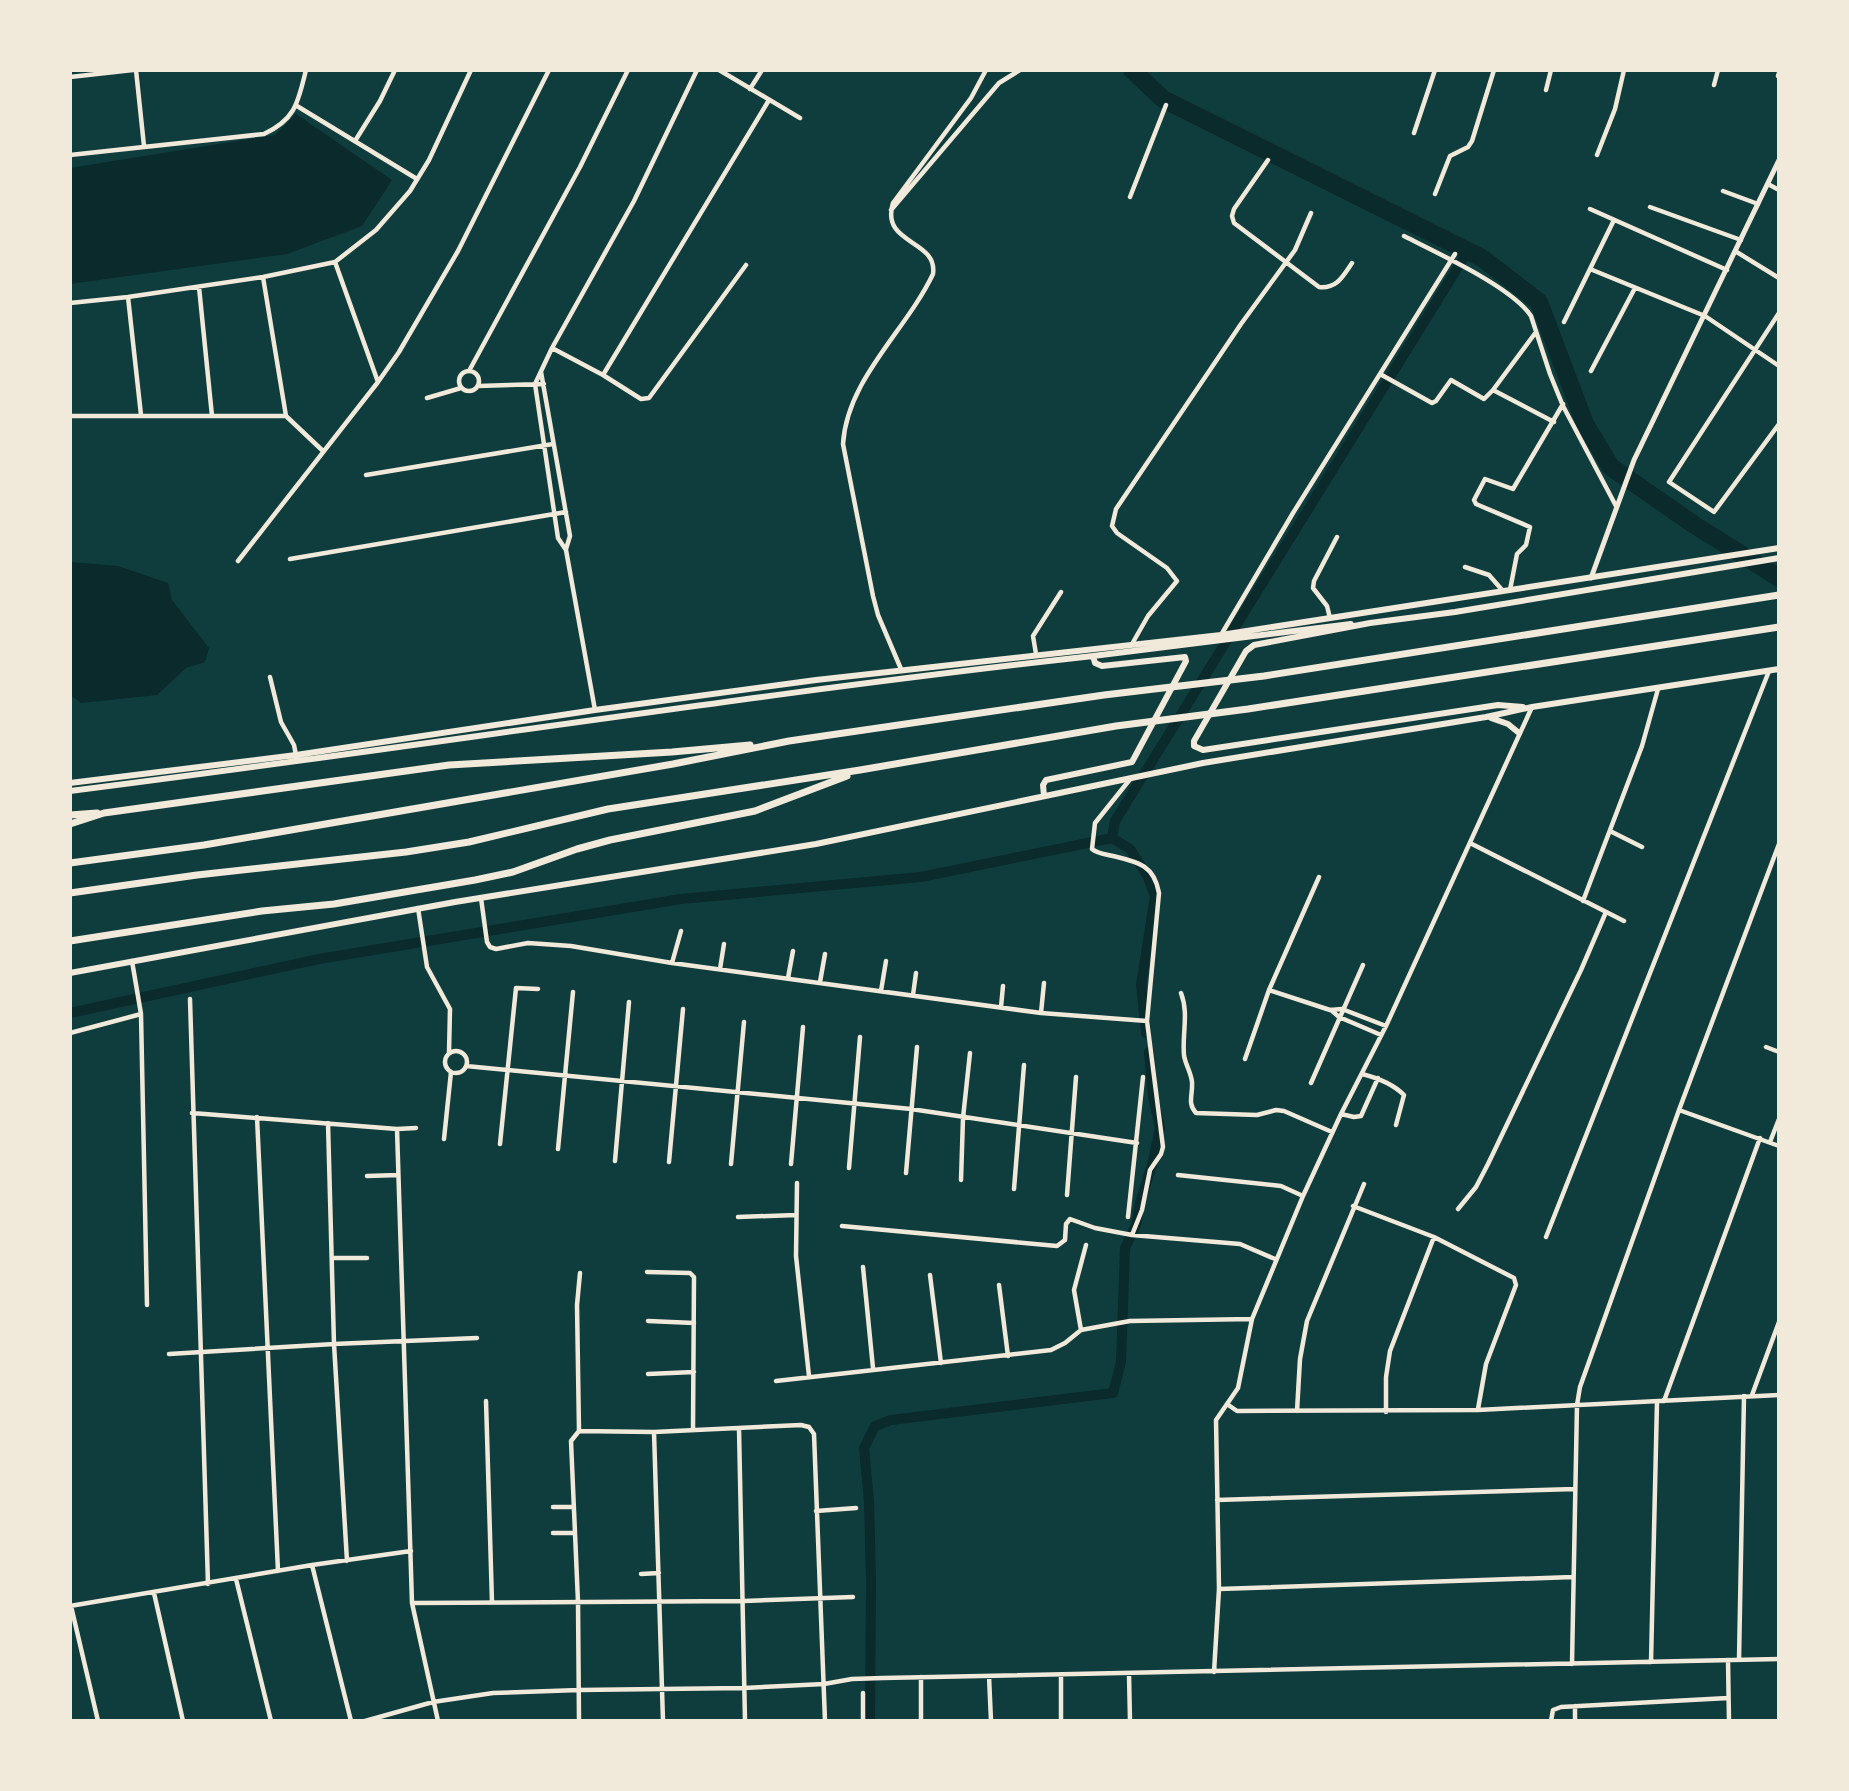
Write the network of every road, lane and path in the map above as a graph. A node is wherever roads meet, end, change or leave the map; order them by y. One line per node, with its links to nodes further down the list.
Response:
1 (134, 70): 17 (street); 27 (street)
2 (306, 70): 23 (street)
3 (395, 70): 26 (street)
4 (471, 70): 34 (street)
5 (549, 70): 75 (street)
6 (628, 70): 70 (street)
7 (698, 70): 67 (street)
8 (719, 70): 19 (street)
9 (762, 70): 19 (street)
10 (986, 70): 28 (street)
11 (1020, 70): 30 (street)
12 (1436, 70): 25 (street)
13 (1494, 70): 38 (street)
14 (1551, 70): 20 (street)
15 (1624, 70): 31 (street)
16 (1718, 70): 18 (street)
17 (70, 77)
18 (1714, 85)
19 (750, 89): 21 (street)
20 (1546, 90)
21 (769, 100): 24 (street); 74 (street)
22 (1166, 105): 39 (street)
23 (298, 106): 26 (street); 27 (street)
24 (800, 118)
25 (1414, 133)
26 (355, 141): 34 (street)
27 (144, 146): 29 (street)
28 (932, 150): 30 (street); 43 (street)
29 (70, 155)
30 (939, 155): 43 (street)
31 (1597, 155)
32 (1268, 160): 53 (street)
33 (1779, 160): 35 (street)
34 (417, 179): 51 (street)
35 (1768, 184): 36 (street); 40 (street)
36 (1779, 190)
37 (1723, 191): 40 (street)
38 (1435, 194)
39 (1130, 197)
40 (1758, 204): 47 (street)
41 (1650, 207): 47 (street)
42 (1590, 209): 45 (street)
43 (890, 211): 115 (street)
44 (1311, 213): 53 (street)
45 (1614, 220): 55 (street); 56 (street)
46 (1404, 236): 50 (street)
47 (1741, 240): 48 (street)
48 (1735, 251): 56 (street); 58 (street)
49 (1455, 254): 50 (street)
50 (1452, 261): 66 (street); 73 (street)
51 (335, 262): 57 (street); 75 (street)
52 (1352, 263): 53 (street)
53 (1285, 264): 112 (street)
54 (746, 265): 74 (street)
55 (1590, 269): 60 (street); 65 (street)
56 (1727, 270): 64 (street)
57 (263, 277): 59 (street); 86 (street)
58 (1779, 278)
59 (200, 287): 61 (street); 84 (street)
60 (1636, 288): 64 (street); 71 (street)
61 (128, 297): 62 (street); 83 (street)
62 (70, 303)
63 (1779, 313): 68 (street)
64 (1705, 316): 68 (street); 93 (street)
65 (1564, 322)
66 (1536, 332): 80 (street); 82 (street)
67 (552, 348): 72 (street); 74 (street)
68 (1756, 350): 69 (street); 88 (street)
69 (1779, 366)
70 (469, 371): 78 (street); 79 (street)
71 (1591, 371)
72 (541, 372): 76 (street); 77 (street)
73 (1381, 374): 80 (street); 111 (street)
74 (603, 375)
75 (378, 382): 91 (street)
76 (535, 384): 77 (street); 78 (street); 90 (street)
77 (544, 384): 89 (street)
78 (478, 386): 79 (street)
79 (461, 388): 81 (street)
80 (1493, 390): 87 (street)
81 (428, 398)
82 (1563, 405): 87 (street); 93 (street)
83 (141, 415): 84 (street); 85 (street)
84 (212, 415): 86 (street)
85 (70, 416)
86 (286, 416): 91 (street)
87 (1553, 422): 104 (street)
88 (1779, 424)
89 (553, 444): 90 (street); 94 (street)
90 (543, 445): 92 (street); 95 (street)
91 (323, 451): 101 (street)
92 (366, 475)
93 (1616, 506): 103 (street)
94 (566, 512): 95 (street); 98 (street)
95 (555, 514): 98 (street); 100 (street)
96 (1337, 537): 107 (street)
97 (1779, 548): 103 (main road)
98 (566, 550): 121 (street)
99 (1779, 558): 108 (main road)
100 (290, 559)
101 (238, 561)
102 (1465, 567): 104 (street)
103 (1591, 578): 104 (main road)
104 (1507, 591): 107 (main road)
105 (1061, 592): 113 (street)
106 (1779, 595): 124 (highway)
107 (1330, 618): 110 (main road)
108 (1370, 623): 110 (main road); 120 (main road)
109 (1779, 627): 126 (highway)
110 (1254, 633): 111 (main road)
111 (1220, 638): 112 (main road); 114 (main road)
112 (1132, 645): 113 (main road)
113 (1036, 654): 115 (main road)
114 (1093, 656): 129 (main road); 130 (main road)
115 (901, 669): 121 (main road)
116 (1779, 669): 117 (main road)
117 (1769, 670): 119 (main road); 249 (street)
118 (270, 677): 125 (street)
119 (1658, 689): 120 (main road); 134 (street)
120 (1532, 707): 122 (main road); 123 (street)
121 (595, 710): 125 (main road)
122 (1486, 717): 123 (main road); 127 (main road)
123 (1519, 733): 135 (street)
124 (789, 741): 131 (highway); 138 (highway)
125 (296, 755): 128 (main road)
126 (860, 770): 140 (highway); 147 (highway)
127 (1132, 778): 130 (main road); 178 (street)
128 (70, 783)
129 (70, 791)
130 (1044, 796): 141 (main road)
131 (104, 813): 132 (highway); 133 (highway)
132 (70, 815)
133 (70, 824)
134 (1610, 831): 137 (street); 142 (street)
135 (1469, 843): 142 (street); 179 (street)
136 (1779, 844): 206 (street)
137 (1642, 847)
138 (70, 863)
139 (1319, 877): 163 (street)
140 (70, 893)
141 (481, 898): 143 (main road); 153 (street)
142 (1583, 901): 144 (street)
143 (418, 908): 151 (main road); 187 (street)
144 (1606, 912): 145 (street); 242 (street)
145 (1624, 921)
146 (681, 931): 153 (street)
147 (70, 942)
148 (724, 944): 155 (street)
149 (793, 951): 158 (street)
150 (825, 954): 159 (street)
151 (132, 961): 156 (main road); 175 (street)
152 (886, 961): 164 (street)
153 (672, 963): 155 (street)
154 (1363, 965): 172 (street)
155 (720, 970): 158 (street)
156 (70, 973)
157 (916, 973): 167 (street)
158 (788, 978): 159 (street)
159 (820, 982): 164 (street)
160 (1044, 983): 174 (street)
161 (1003, 986): 170 (street)
162 (538, 989): 192 (street)
163 (1269, 990): 173 (street); 189 (street)
164 (881, 991): 167 (street)
165 (573, 992): 194 (street)
166 (1181, 993): 217 (street)
167 (913, 995): 170 (street)
168 (190, 999): 207 (street)
169 (629, 1002): 199 (street)
170 (1001, 1007): 174 (street)
171 (683, 1009): 201 (street)
172 (1342, 1009): 173 (street); 176 (street); 179 (street)
173 (1330, 1010): 176 (street)
174 (1041, 1013): 178 (street)
175 (141, 1014): 181 (street); 259 (street)
176 (1339, 1017): 182 (street); 200 (street)
177 (744, 1021): 202 (street)
178 (1147, 1021): 247 (street)
179 (1385, 1026): 182 (street)
180 (803, 1027): 203 (street)
181 (70, 1033)
182 (1381, 1035): 195 (street)
183 (860, 1037): 204 (street)
184 (917, 1047): 205 (street)
185 (1766, 1047): 186 (street)
186 (1779, 1052)
187 (449, 1053): 191 (street); 193 (street)
188 (970, 1053): 210 (street)
189 (1245, 1059)
190 (1024, 1065): 214 (street)
191 (466, 1066): 192 (street); 193 (street)
192 (507, 1070): 194 (street); 223 (street)
193 (451, 1072): 220 (street)
194 (564, 1074): 199 (street); 225 (street)
195 (1362, 1074): 198 (street); 208 (street)
196 (1076, 1077): 218 (street)
197 (1143, 1077): 222 (street)
198 (1378, 1078): 208 (street); 213 (street)
199 (622, 1081): 201 (street); 226 (street)
200 (1311, 1083)
201 (677, 1087): 202 (street); 227 (street)
202 (739, 1093): 203 (street); 228 (street)
203 (797, 1098): 204 (street); 229 (street)
204 (854, 1104): 205 (street); 230 (street)
205 (911, 1110): 210 (street); 231 (street)
206 (1679, 1110): 219 (street); 285 (street)
207 (192, 1112): 209 (street); 269 (street)
208 (1341, 1114): 217 (street)
209 (257, 1117): 212 (street); 268 (street)
210 (964, 1118): 214 (street); 235 (street)
211 (1779, 1119): 221 (street)
212 (328, 1123): 216 (street); 251 (street)
213 (1396, 1125)
214 (1019, 1126): 218 (street); 238 (street)
215 (416, 1128): 216 (street)
216 (397, 1129): 232 (street)
217 (1332, 1132): 240 (street)
218 (1072, 1134): 222 (street); 239 (street)
219 (1760, 1138): 221 (street); 282 (street)
220 (444, 1139)
221 (1770, 1142): 224 (street)
222 (1137, 1143): 245 (street)
223 (500, 1144)
224 (1779, 1146)
225 (558, 1149)
226 (615, 1161)
227 (669, 1162)
228 (731, 1164)
229 (791, 1164)
230 (849, 1168)
231 (906, 1173)
232 (398, 1175): 234 (street); 266 (street)
233 (1178, 1175): 240 (street)
234 (367, 1176)
235 (961, 1180)
236 (797, 1183): 243 (street)
237 (1364, 1184): 241 (street)
238 (1014, 1189)
239 (1068, 1195)
240 (1303, 1196): 253 (street)
241 (1353, 1206): 248 (street); 287 (street)
242 (1458, 1209)
243 (796, 1215): 244 (street); 276 (street)
244 (738, 1217)
245 (1128, 1217)
246 (842, 1226): 247 (street)
247 (1132, 1236): 253 (street)
248 (1434, 1237): 286 (street); 288 (street)
249 (1546, 1237)
250 (1086, 1245): 264 (street)
251 (332, 1258): 252 (street); 267 (street)
252 (368, 1258)
253 (1275, 1259): 260 (street)
254 (863, 1267): 273 (street)
255 (647, 1272): 263 (street)
256 (580, 1273): 291 (street)
257 (930, 1275): 272 (street)
258 (999, 1285): 271 (street)
259 (147, 1305)
260 (1252, 1319): 264 (street); 284 (street)
261 (648, 1321): 263 (street)
262 (1779, 1322): 278 (street)
263 (694, 1323): 274 (street)
264 (1082, 1330): 271 (street)
265 (477, 1338): 266 (street)
266 (402, 1342): 267 (street); 301 (street)
267 (334, 1344): 268 (street); 302 (street)
268 (267, 1349): 269 (street); 304 (street)
269 (199, 1351): 270 (street); 309 (street)
270 (169, 1354)
271 (1008, 1356): 272 (street)
272 (941, 1363): 273 (street)
273 (873, 1368): 276 (street)
274 (694, 1372): 275 (street); 289 (street)
275 (648, 1374)
276 (809, 1376): 277 (street)
277 (776, 1381)
278 (1752, 1395): 279 (street); 280 (street)
279 (1779, 1395)
280 (1744, 1396): 282 (street); 322 (street)
281 (486, 1401): 316 (street)
282 (1664, 1401): 283 (street)
283 (1657, 1402): 285 (street); 323 (street)
284 (1227, 1404): 287 (street); 294 (street)
285 (1577, 1405): 286 (street); 293 (street)
286 (1478, 1410): 288 (street)
287 (1297, 1411): 288 (street)
288 (1386, 1412)
289 (693, 1428): 290 (street); 292 (street)
290 (739, 1428): 298 (street); 314 (street)
291 (579, 1431): 292 (street); 296 (street)
292 (654, 1432): 305 (street)
293 (1575, 1489): 294 (street); 307 (street)
294 (1217, 1500): 310 (street)
295 (553, 1507): 296 (street)
296 (574, 1507): 299 (street)
297 (856, 1508): 298 (street)
298 (816, 1511): 313 (street)
299 (575, 1533): 300 (street); 317 (street)
300 (553, 1534)
301 (411, 1551): 302 (street); 315 (street)
302 (347, 1561): 303 (street)
303 (312, 1565): 304 (street); 341 (street)
304 (278, 1571): 308 (street)
305 (659, 1573): 306 (street); 318 (street)
306 (640, 1574)
307 (1573, 1577): 310 (street); 324 (street)
308 (236, 1579): 309 (street); 340 (street)
309 (208, 1584): 311 (street)
310 (1219, 1589): 325 (street)
311 (154, 1593): 319 (street); 339 (street)
312 (853, 1597): 313 (street)
313 (819, 1598): 314 (street); 330 (street)
314 (744, 1601): 318 (street); 332 (street)
315 (412, 1602): 316 (street); 336 (street)
316 (492, 1602): 317 (street)
317 (578, 1602): 318 (street); 333 (street)
318 (660, 1602): 331 (street)
319 (71, 1606): 338 (street)
320 (1779, 1659): 322 (street)
321 (1728, 1660): 322 (street); 323 (street); 335 (street)
322 (1739, 1660)
323 (1651, 1662): 324 (street)
324 (1572, 1664): 325 (street)
325 (1214, 1672): 326 (street)
326 (1129, 1674): 327 (street); 352 (street)
327 (1061, 1675): 328 (street); 351 (street)
328 (989, 1676): 329 (street); 350 (street)
329 (921, 1678): 330 (street); 349 (street)
330 (824, 1684): 332 (street); 347 (street)
331 (663, 1688): 332 (street); 333 (street); 345 (street)
332 (744, 1688): 346 (street)
333 (579, 1690): 336 (street); 344 (street)
334 (863, 1693): 348 (street)
335 (1728, 1698): 337 (street); 355 (street)
336 (433, 1702): 342 (street); 343 (street)
337 (1575, 1706): 353 (street); 354 (street)
338 (98, 1721)
339 (183, 1721)
340 (271, 1721)
341 (351, 1721)
342 (365, 1721)
343 (438, 1721)
344 (579, 1721)
345 (663, 1721)
346 (745, 1721)
347 (825, 1721)
348 (863, 1721)
349 (921, 1721)
350 (991, 1721)
351 (1062, 1721)
352 (1130, 1721)
353 (1551, 1721)
354 (1575, 1721)
355 (1729, 1721)

